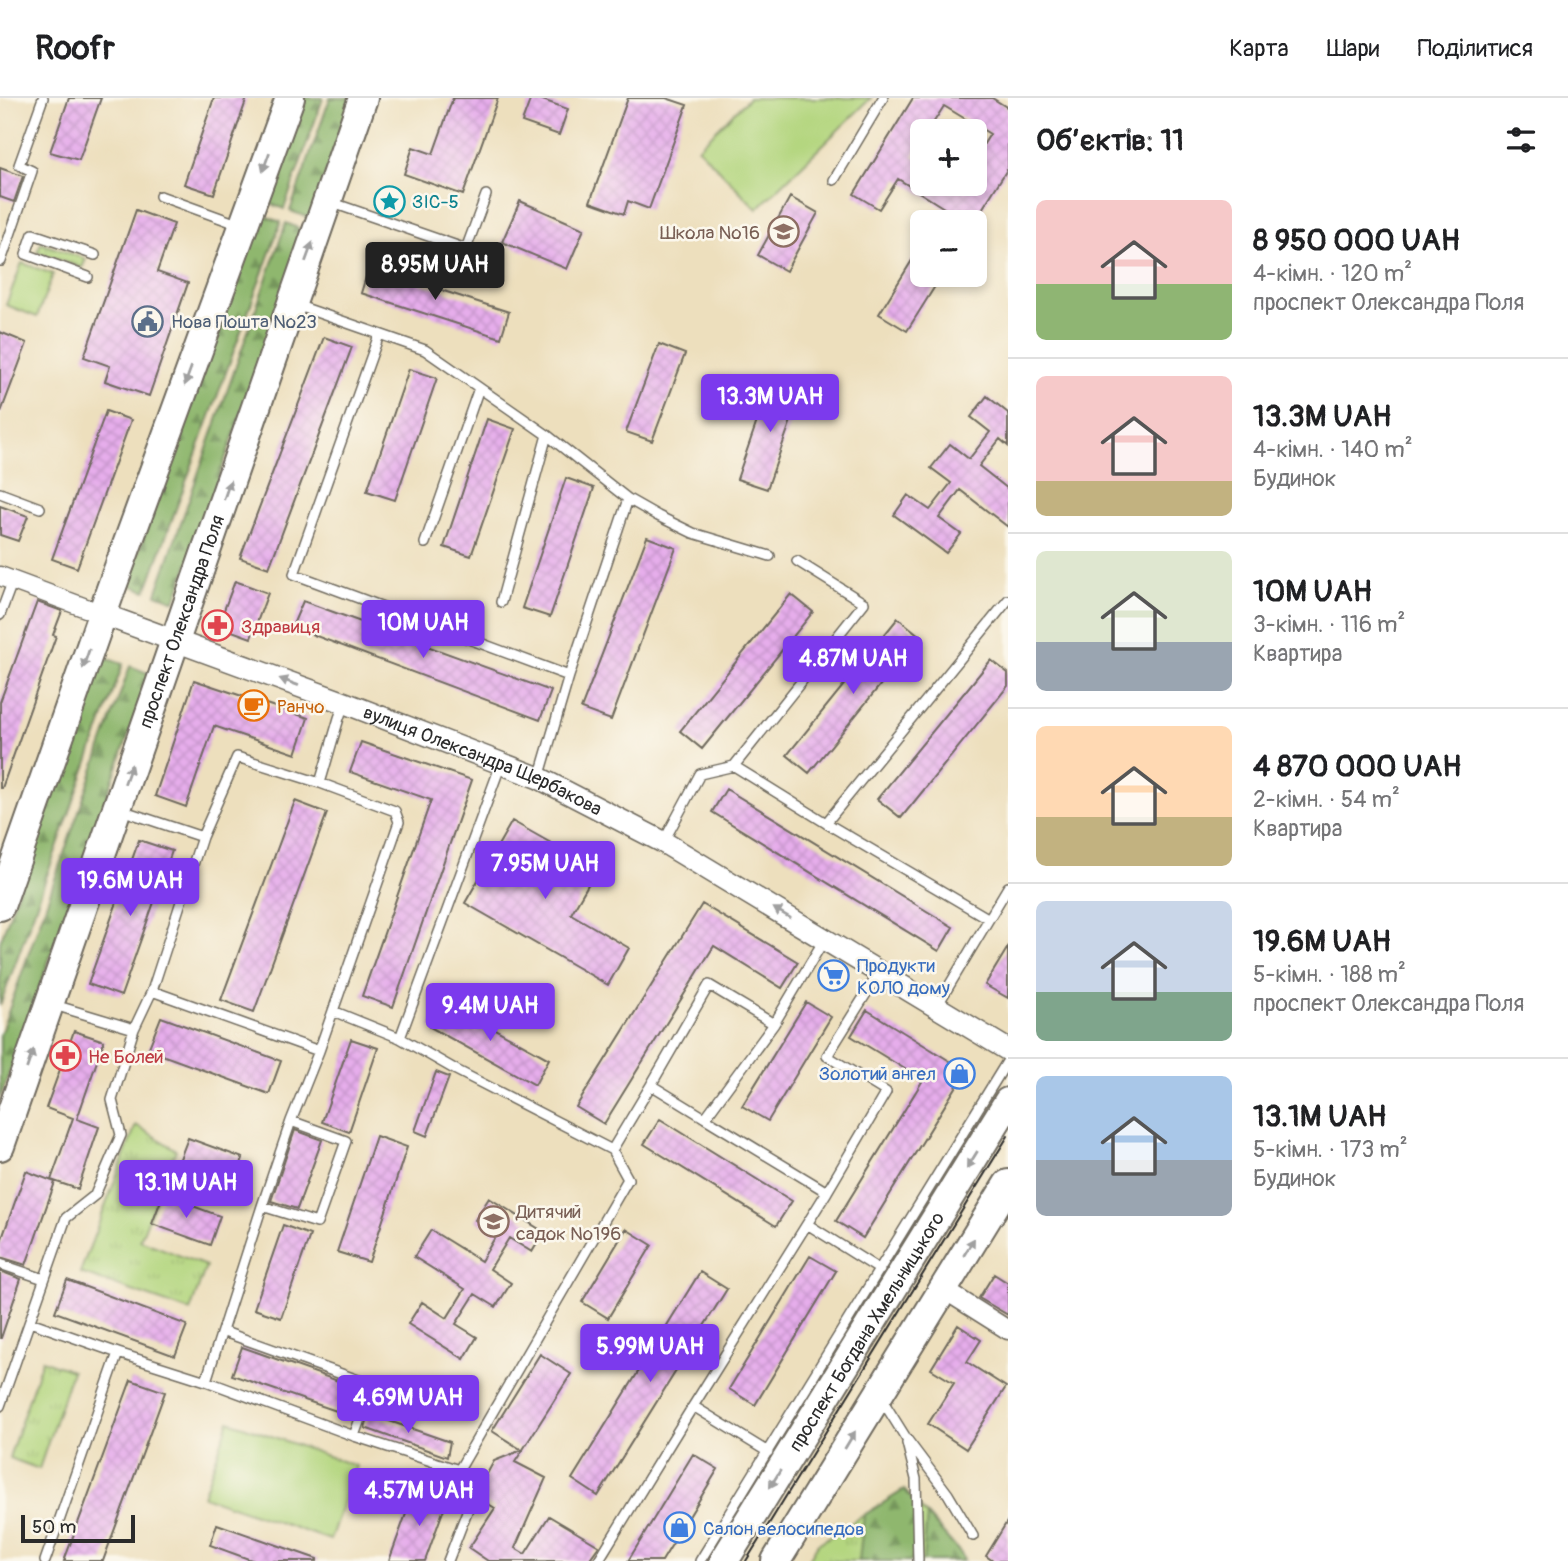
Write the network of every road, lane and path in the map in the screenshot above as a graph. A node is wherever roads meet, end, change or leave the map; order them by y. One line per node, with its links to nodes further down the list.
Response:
1 (43, 98): 11 (lane)
2 (289, 98): 9 (main road, one-way to 9)
3 (363, 98): 8 (main road, проспект Олександра Поля)
4 (883, 98): 5 (lane)
5 (834, 180)
6 (486, 195): 8 (lane)
7 (160, 196): 9 (lane)
8 (328, 201): 13 (main road, проспект Олександра Поля, one-way to 8)
9 (242, 226): 26 (main road, one-way to 26)
10 (95, 256): 12 (lane)
11 (1, 261)
12 (88, 277)
13 (291, 304): 14 (lane); 28 (main road, проспект Олександра Поля, one-way to 13)
14 (379, 335): 15 (lane); 29 (lane)
15 (479, 388): 16 (lane); 20 (lane)
16 (547, 435): 18 (lane); 25 (lane)
17 (0, 493): 19 (lane)
18 (628, 499): 21 (lane); 29 (lane)
19 (40, 508)
20 (425, 543)
21 (770, 556)
22 (797, 561): 32 (lane)
23 (6, 578): 26 (street, вулиця Олександра Щербакова); 27 (lane)
24 (1008, 600): 36 (lane)
25 (501, 602)
26 (102, 614): 28 (street, вулиця Олександра Щербакова); 40 (main road, one-way to 40)
27 (0, 615)
28 (176, 640): 30 (street, вулиця Олександра Щербакова, one-way to 28); 35 (main road, проспект Олександра Поля, one-way to 28)
29 (569, 676): 33 (lane)
30 (345, 703): 31 (street, вулиця Олександра Щербакова); 34 (lane)
31 (501, 762): 33 (street, вулиця Олександра Щербакова); 50 (lane)
32 (734, 766): 36 (lane); 38 (lane)
33 (539, 778): 38 (street, вулиця Олександра Щербакова)
34 (320, 783): 37 (lane); 47 (lane)
35 (115, 808): 37 (lane); 45 (main road, проспект Олександра Поля)
36 (826, 823): 41 (lane)
37 (202, 837): 44 (lane)
38 (663, 842): 42 (street, вулиця Олександра Щербакова, one-way to 38)
39 (1008, 887): 41 (lane)
40 (0, 906)
41 (989, 919): 46 (lane)
42 (825, 938): 43 (street, вулиця Олександра Щербакова); 48 (lane)
43 (880, 971): 46 (street, вулиця Олександра Щербакова); 61 (lane)
44 (152, 990): 49 (lane); 52 (lane)
45 (48, 1003): 49 (lane); 58 (main road, проспект Олександра Поля, one-way to 45)
46 (937, 1006): 51 (street, вулиця Олександра Щербакова)
47 (333, 1011): 50 (lane); 52 (lane)
48 (774, 1024): 54 (lane); 56 (lane)
49 (134, 1029): 66 (lane)
50 (400, 1038): 59 (lane)
51 (1008, 1050)
52 (319, 1051): 57 (lane)
53 (1008, 1060): 65 (lane)
54 (651, 1085): 56 (lane); 59 (lane)
55 (1008, 1102): 72 (main road, проспект Богдана Хмельницького, one-way to 72)
56 (705, 1118): 61 (lane)
57 (290, 1121): 62 (lane); 62 (lane)
58 (0, 1146)
59 (611, 1150): 80 (lane)
60 (1008, 1184): 67 (main road, one-way to 60)
61 (827, 1192): 63 (lane)
62 (262, 1206): 73 (lane)
63 (807, 1224): 65 (lane); 76 (lane)
64 (0, 1264): 66 (lane)
65 (880, 1270): 72 (lane)
66 (44, 1279): 68 (lane)
67 (943, 1289): 69 (street); 74 (main road)
68 (30, 1322): 71 (lane); 75 (lane)
69 (1008, 1330)
70 (227, 1333): 77 (lane)
71 (118, 1353): 73 (lane); 83 (lane)
72 (838, 1356): 79 (lane); 82 (main road, проспект Богдана Хмельницького, one-way to 82)
73 (206, 1381): 77 (lane)
74 (878, 1394): 78 (lane); 87 (main road, one-way to 74)
75 (0, 1406)
76 (693, 1406): 79 (lane); 85 (lane)
77 (354, 1436): 80 (lane)
78 (906, 1438): 81 (lane); 88 (lane)
79 (768, 1452): 82 (lane)
80 (459, 1470): 84 (lane)
81 (973, 1536)
82 (726, 1545): 86 (lane)
83 (45, 1561)
84 (448, 1561)
85 (598, 1561)
86 (700, 1561)
87 (776, 1561)
88 (918, 1561)

